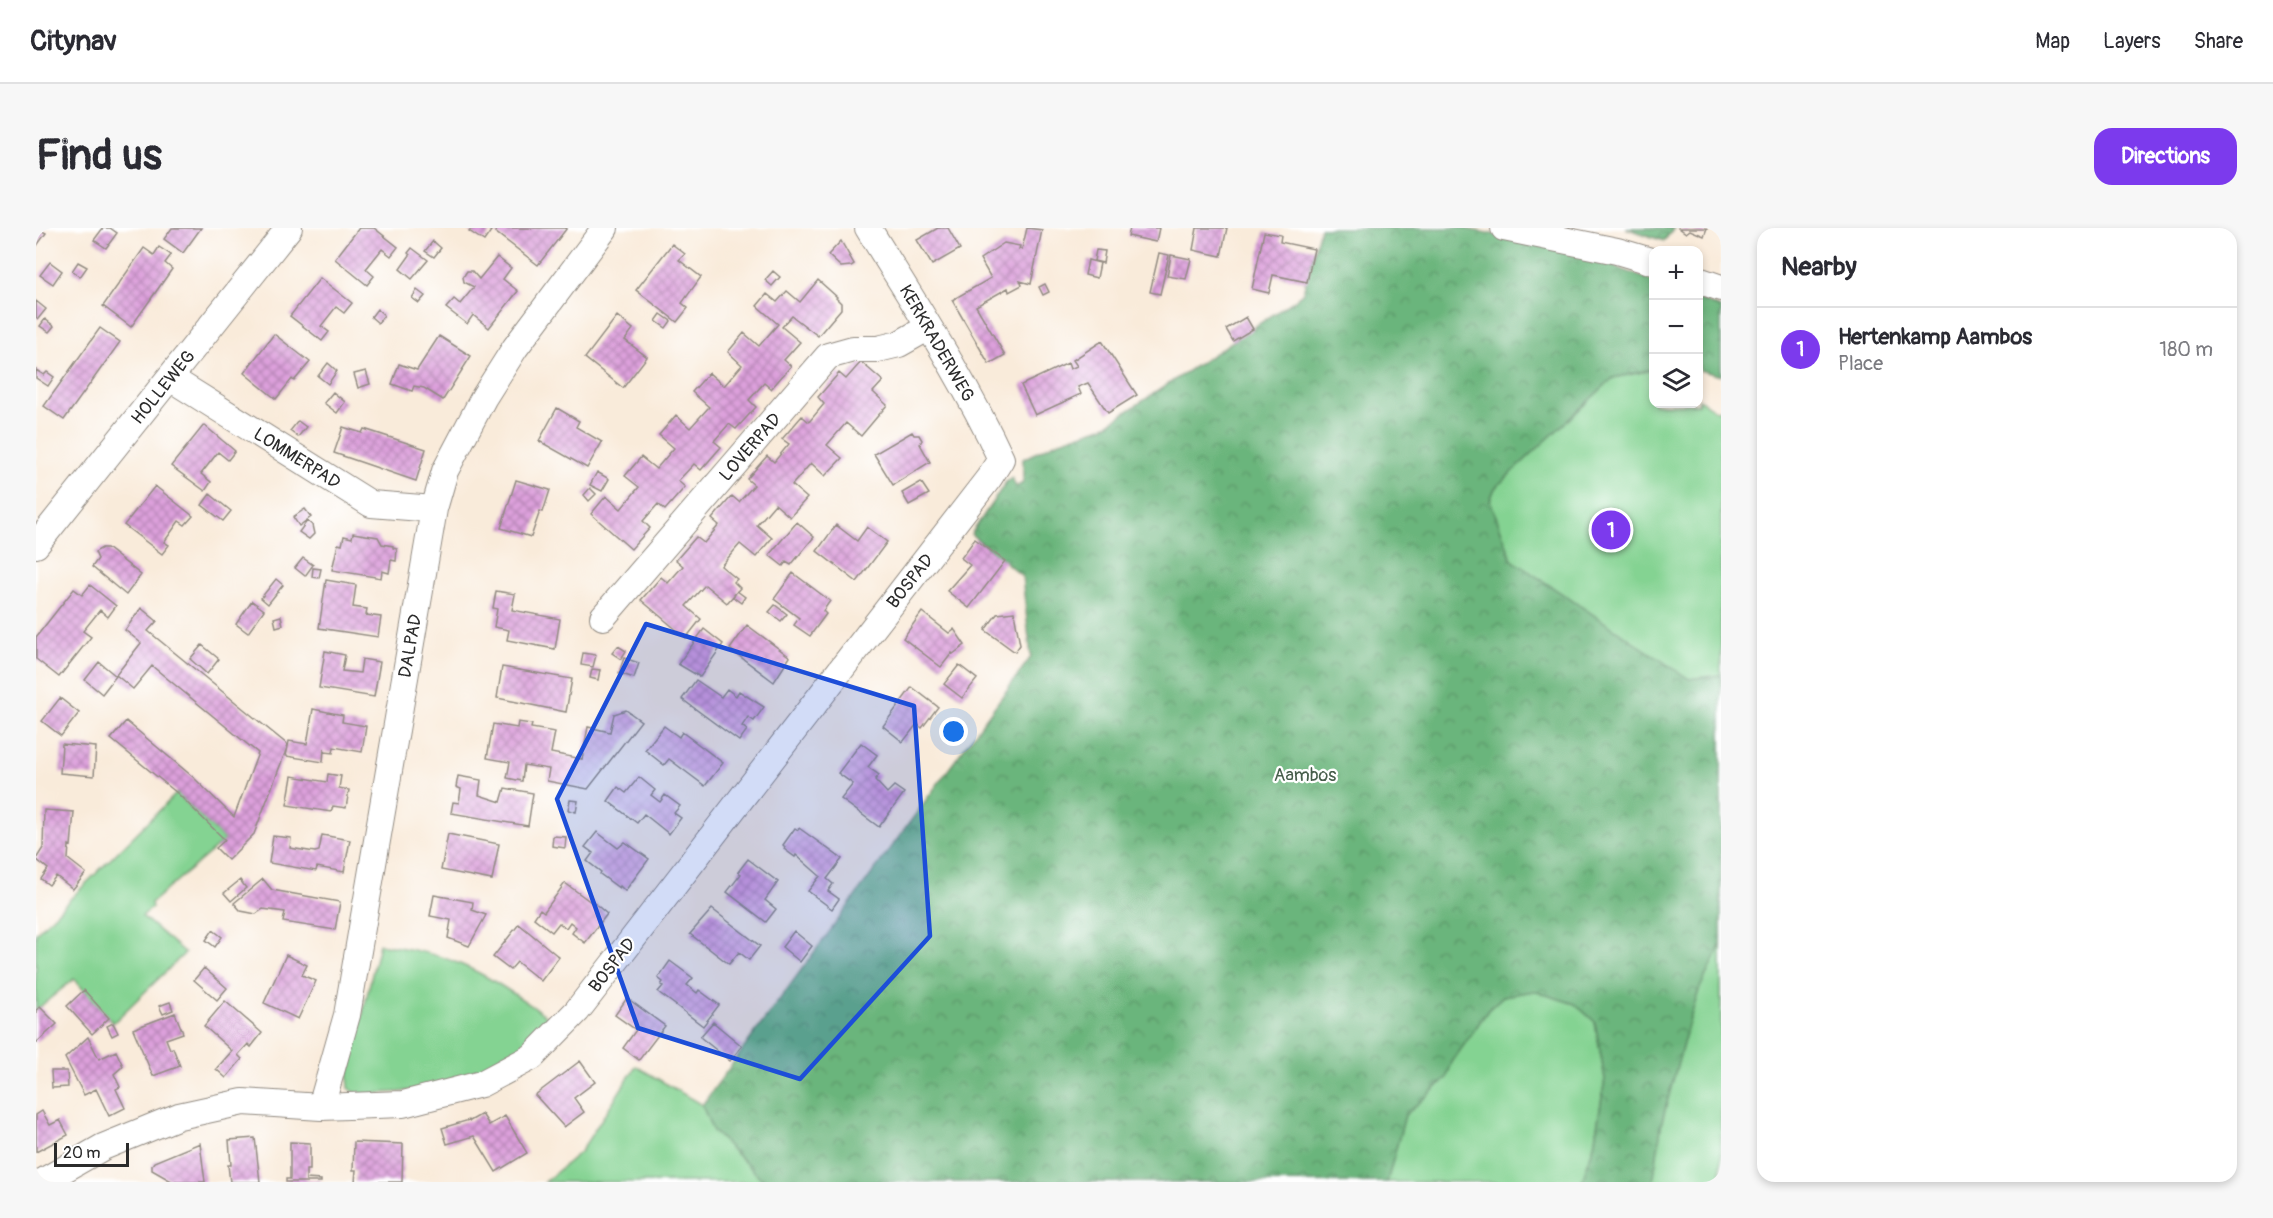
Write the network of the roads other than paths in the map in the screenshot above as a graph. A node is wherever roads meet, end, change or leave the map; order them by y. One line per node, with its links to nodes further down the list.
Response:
1 (290, 228): 9 (street, HOLLEWEG)
2 (605, 228): 11 (street, DALPAD)
3 (868, 228): 8 (street, KERKRADERWEG)
4 (1504, 228): 5 (street)
5 (1649, 261)
6 (1703, 282): 7 (street)
7 (1721, 288)
8 (929, 327): 10 (street, KERKRADERWEG); 13 (street, LOVERPAD)
9 (170, 378): 11 (street, LOMMERPAD); 12 (street, HOLLEWEG)
10 (1001, 459): 14 (street, BOSPAD)
11 (434, 509): 14 (street, DALPAD)
12 (39, 536)
13 (603, 617)
14 (321, 1107): 15 (street, BOSPAD)
15 (42, 1182)

